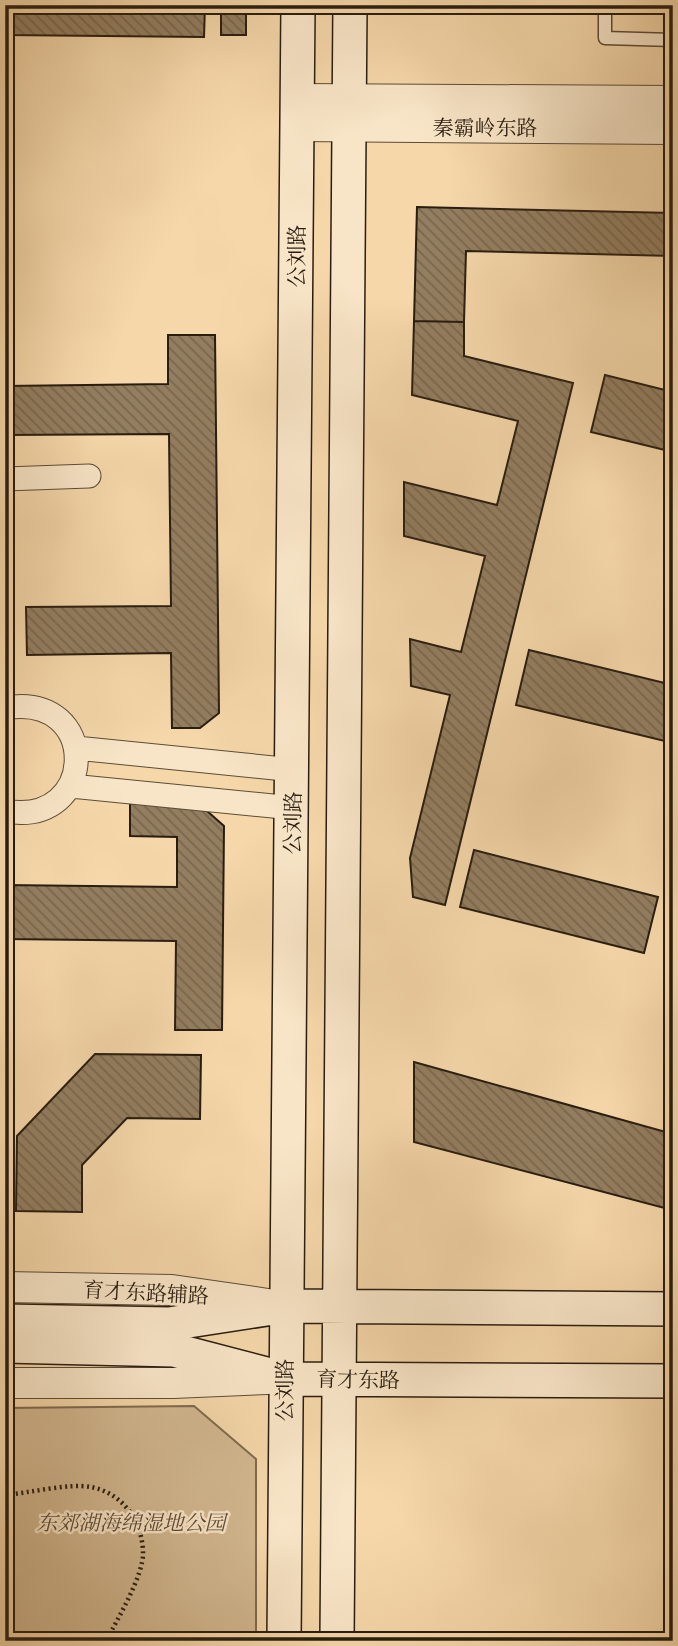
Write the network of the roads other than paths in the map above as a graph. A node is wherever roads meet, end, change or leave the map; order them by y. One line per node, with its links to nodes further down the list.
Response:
1 (299, 5): 6 (main road, 公刘路)
2 (350, 5): 7 (main road)
3 (605, 5): 4 (lane)
4 (673, 40)
5 (673, 101): 7 (street, 秦霸岭东路)
6 (298, 112): 7 (street, 秦霸岭东路); 13 (main road, 公刘路)
7 (349, 113): 8 (street, 秦霸岭东路); 19 (main road)
8 (673, 129)
9 (89, 477): 10 (street)
10 (5, 479)
11 (5, 708): 12 (street)
12 (76, 748): 13 (street); 14 (street)
13 (294, 770): 15 (main road, 公刘路)
14 (71, 786): 15 (street); 16 (street)
15 (293, 808): 18 (main road, 公刘路)
16 (5, 811)
17 (5, 1287): 18 (street, 育才东路辅路)
18 (286, 1306): 19 (main road); 21 (main road); 23 (main road, 公刘路)
19 (339, 1307): 20 (main road); 24 (main road)
20 (673, 1309)
21 (5, 1321)
22 (5, 1346): 23 (main road, 育才东路)
23 (285, 1379): 24 (main road, 育才东路); 26 (street); 27 (main road, 公刘路)
24 (338, 1380): 25 (main road, 育才东路); 28 (main road)
25 (673, 1381)
26 (5, 1383)
27 (284, 1641)
28 (337, 1641)

